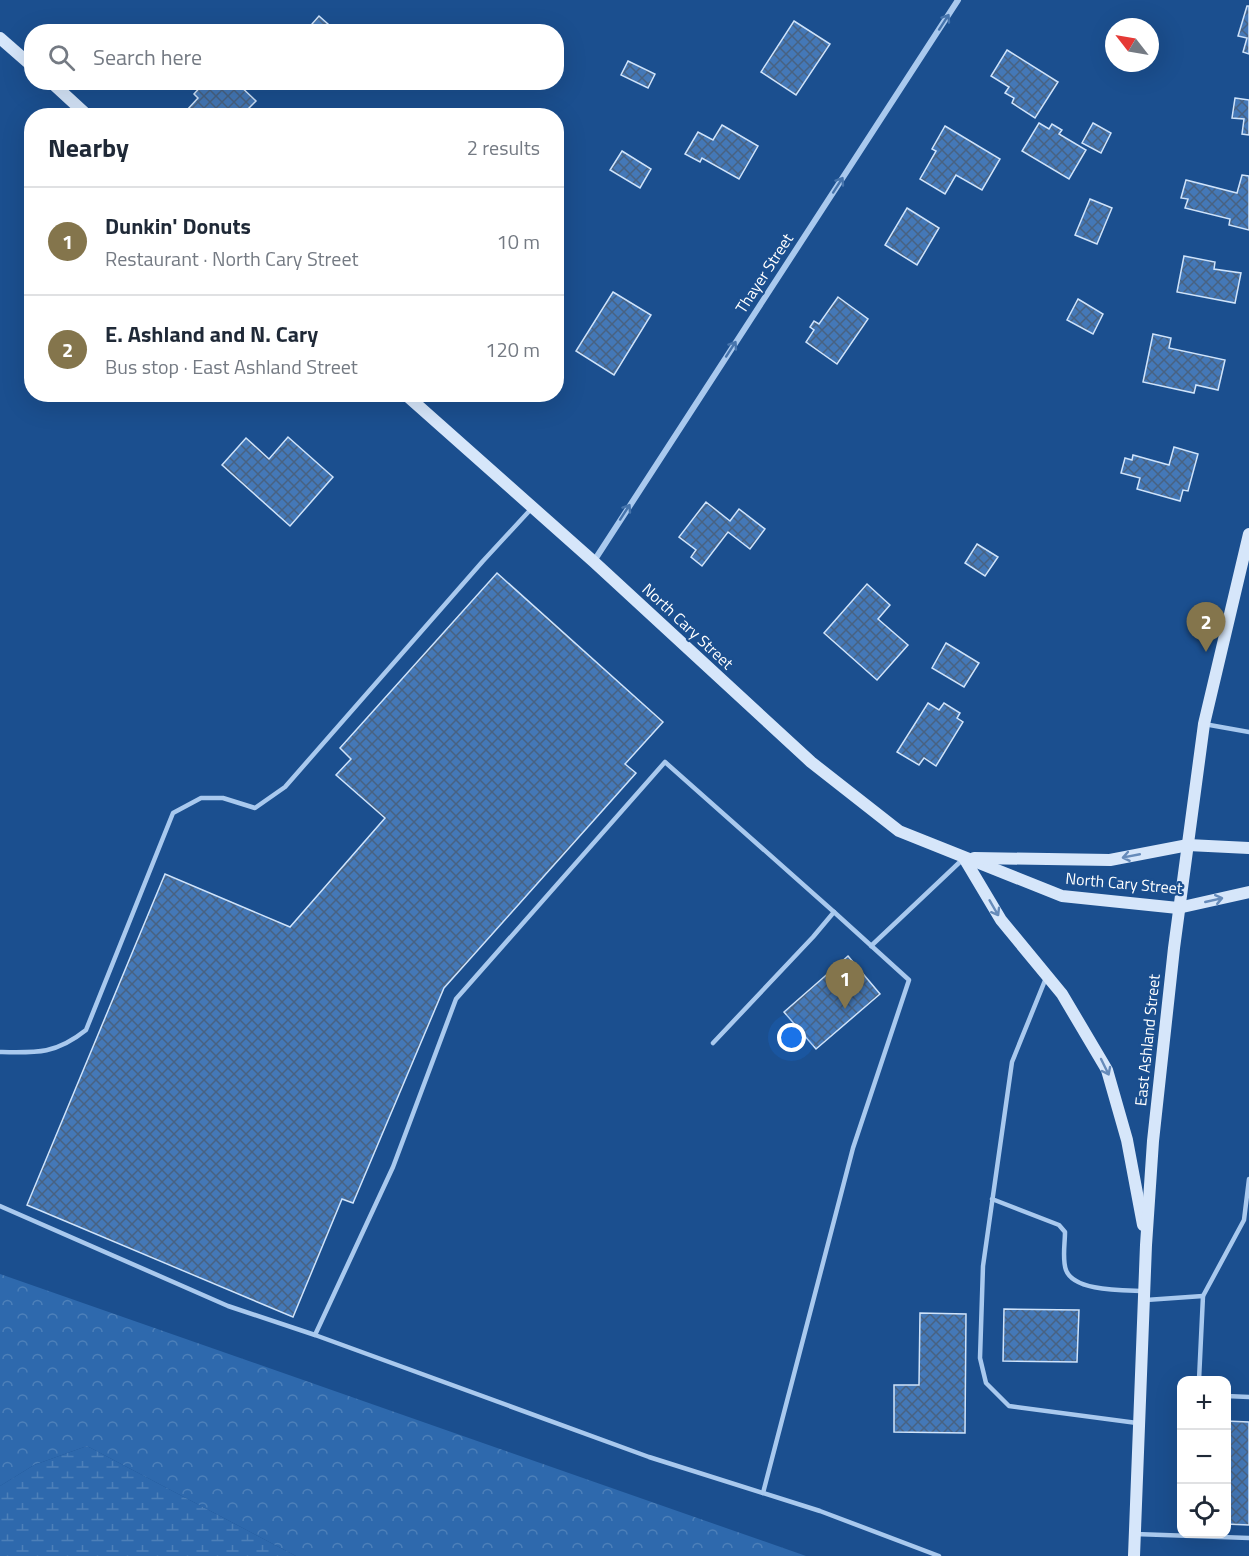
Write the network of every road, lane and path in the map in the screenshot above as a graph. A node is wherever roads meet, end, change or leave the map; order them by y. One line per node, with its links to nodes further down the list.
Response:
1 (958, 0): 10 (street, Thayer Street, one-way to 1)
2 (0, 38): 3 (main road)
3 (24, 59)
4 (60, 90): 5 (main road)
5 (79, 108)
6 (414, 402): 7 (main road, North Cary Street)
7 (533, 507): 10 (main road, North Cary Street); 22 (lane)
8 (1249, 534): 9 (main road, East Ashland Street)
9 (1247, 557): 11 (main road, East Ashland Street)
10 (593, 561): 15 (main road, North Cary Street)
11 (1204, 724): 12 (lane); 13 (main road, East Ashland Street)
12 (1249, 732)
13 (1188, 845): 14 (main road, North Cary Street); 15 (main road, North Cary Street, one-way to 15); 17 (main road, East Ashland Street)
14 (1249, 848)
15 (964, 858): 17 (main road, North Cary Street); 19 (lane); 20 (main road, one-way to 20)
16 (1249, 892): 17 (main road, North Cary Street, one-way to 16)
17 (1178, 908): 26 (main road, East Ashland Street)
18 (834, 912): 19 (lane); 21 (lane); 29 (lane)
19 (871, 946): 34 (lane)
20 (1047, 975): 24 (lane); 26 (main road, one-way to 26)
21 (713, 1042)
22 (0, 1052)
23 (1249, 1179): 28 (lane)
24 (992, 1199): 27 (lane); 33 (lane)
25 (0, 1206): 29 (lane)
26 (1146, 1245): 27 (main road, East Ashland Street)
27 (1144, 1295): 28 (lane); 33 (main road, East Ashland Street)
28 (1203, 1296): 30 (lane)
29 (315, 1335): 34 (lane)
30 (1199, 1376)
31 (1231, 1396): 32 (lane)
32 (1249, 1397)
33 (1139, 1423): 35 (main road, East Ashland Street)
34 (763, 1493): 39 (lane)
35 (1135, 1534): 36 (lane); 40 (main road, East Ashland Street)
36 (1177, 1535)
37 (1231, 1537): 38 (lane)
38 (1249, 1538)
39 (939, 1556)
40 (1134, 1556)

